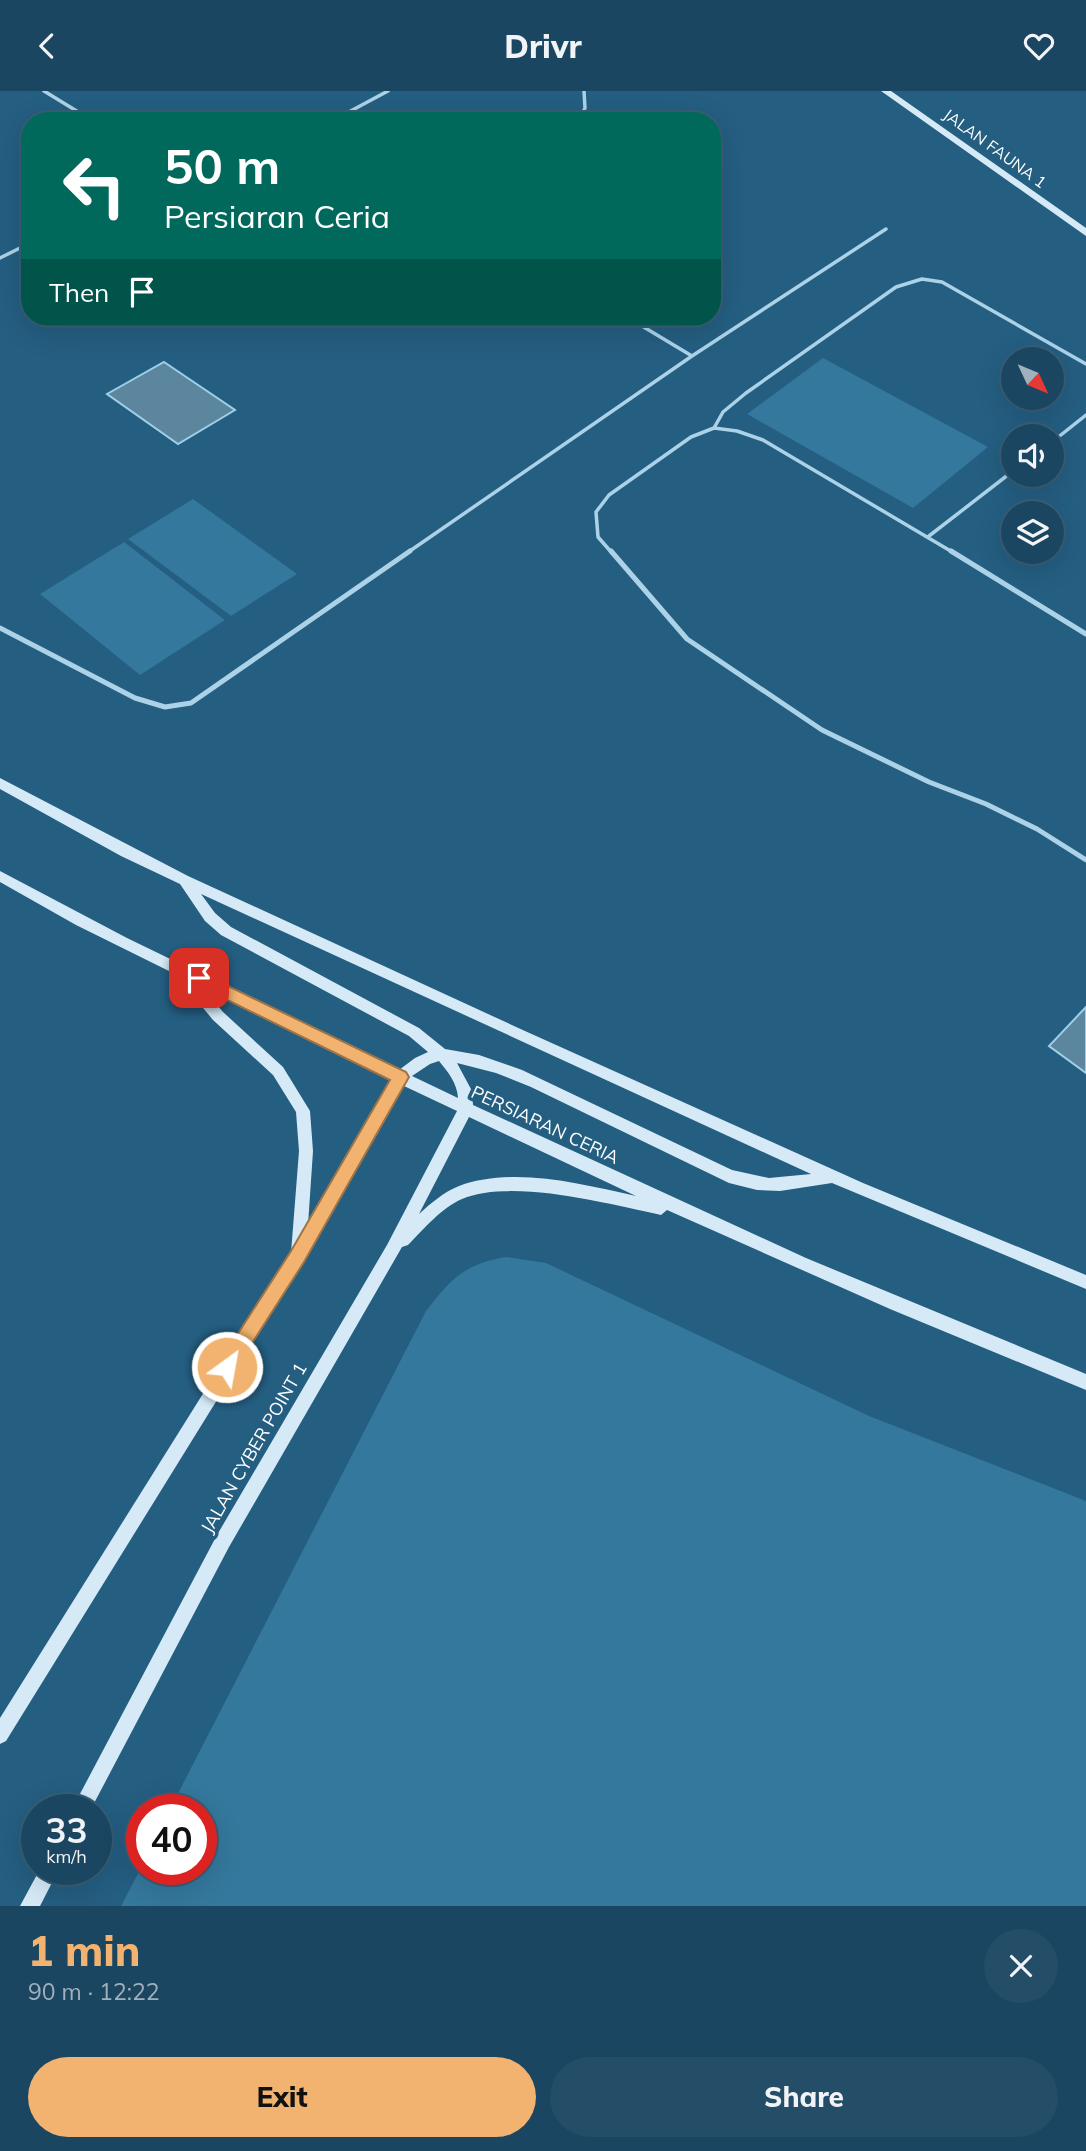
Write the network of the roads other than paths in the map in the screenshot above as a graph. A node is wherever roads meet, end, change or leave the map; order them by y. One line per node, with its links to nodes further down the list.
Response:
1 (44, 91): 5 (lane)
2 (388, 91): 6 (lane)
3 (584, 91): 7 (lane)
4 (885, 91): 9 (street, JALAN FAUNA 1)
5 (78, 112)
6 (349, 112)
7 (583, 112)
8 (886, 229): 13 (lane)
9 (1086, 233)
10 (21, 248): 11 (lane)
11 (0, 258)
12 (643, 326): 13 (lane)
13 (692, 356): 20 (lane)
14 (1086, 364): 16 (lane)
15 (1086, 415): 17 (lane)
16 (714, 428): 19 (lane); 23 (lane)
17 (1064, 432)
18 (1001, 480): 19 (lane)
19 (929, 536): 21 (lane)
20 (0, 628)
21 (1086, 634)
22 (0, 783): 25 (street)
23 (1086, 860)
24 (0, 876): 26 (street, PERSIARAN CERIA)
25 (183, 880): 27 (street); 30 (street)
26 (175, 967): 28 (street, PERSIARAN CERIA); 33 (street)
27 (442, 1055): 28 (street); 29 (street); 30 (street)
28 (401, 1077): 29 (street, PERSIARAN CERIA); 33 (street)
29 (466, 1109): 31 (street, PERSIARAN CERIA); 32 (street, JALAN CYBER POINT 1)
30 (831, 1177): 34 (street)
31 (686, 1214): 32 (street); 35 (street, PERSIARAN CERIA)
32 (392, 1250): 37 (street, JALAN CYBER POINT 1)
33 (298, 1256): 36 (street)
34 (1086, 1282)
35 (1086, 1382)
36 (0, 1735)
37 (89, 1794)
38 (41, 1885): 39 (street)
39 (30, 1906)

